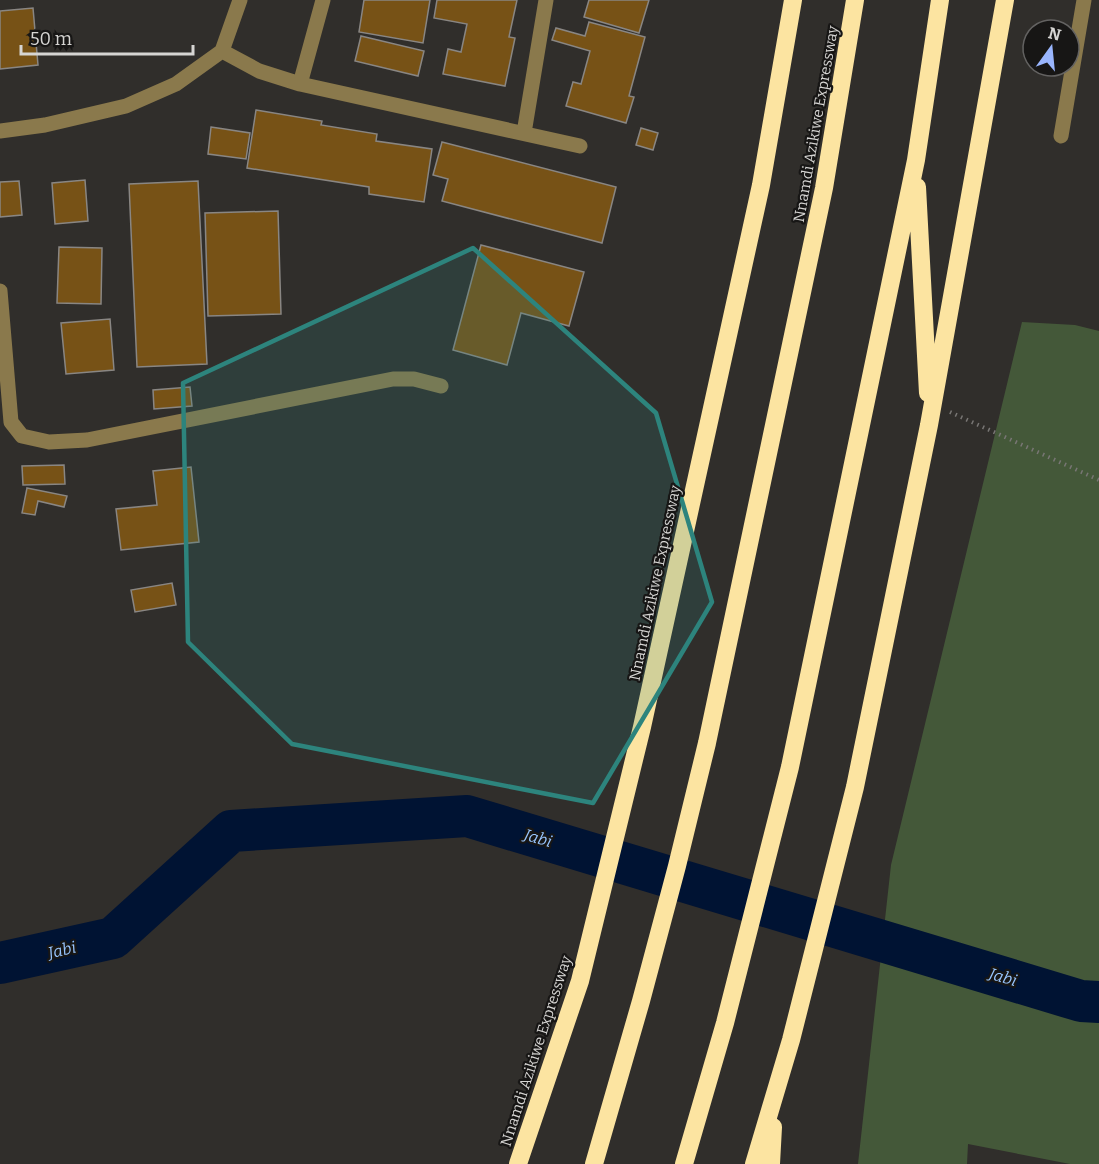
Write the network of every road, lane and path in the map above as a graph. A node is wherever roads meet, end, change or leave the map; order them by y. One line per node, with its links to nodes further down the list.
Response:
1 (240, 0): 9 (street)
2 (323, 0): 10 (street)
3 (546, 0): 12 (street)
4 (792, 0): 23 (highway, Nnamdi Azikiwe Expressway)
5 (855, 0): 24 (highway, Nnamdi Azikiwe Expressway)
6 (940, 0): 15 (highway)
7 (1005, 0): 19 (highway)
8 (1084, 0): 13 (street)
9 (222, 51): 10 (street); 11 (street)
10 (300, 84): 12 (street)
11 (0, 131)
12 (524, 134): 14 (street)
13 (1061, 136)
14 (580, 146)
15 (916, 160): 20 (highway); 25 (highway)
16 (0, 291): 17 (street)
17 (3, 355): 18 (street)
18 (441, 386)
19 (933, 404): 20 (highway); 21 (path)
20 (929, 425): 22 (highway)
21 (1099, 480)
22 (775, 1095): 26 (highway); 27 (highway)
23 (518, 1164)
24 (594, 1164)
25 (684, 1164)
26 (754, 1164)
27 (771, 1164)

